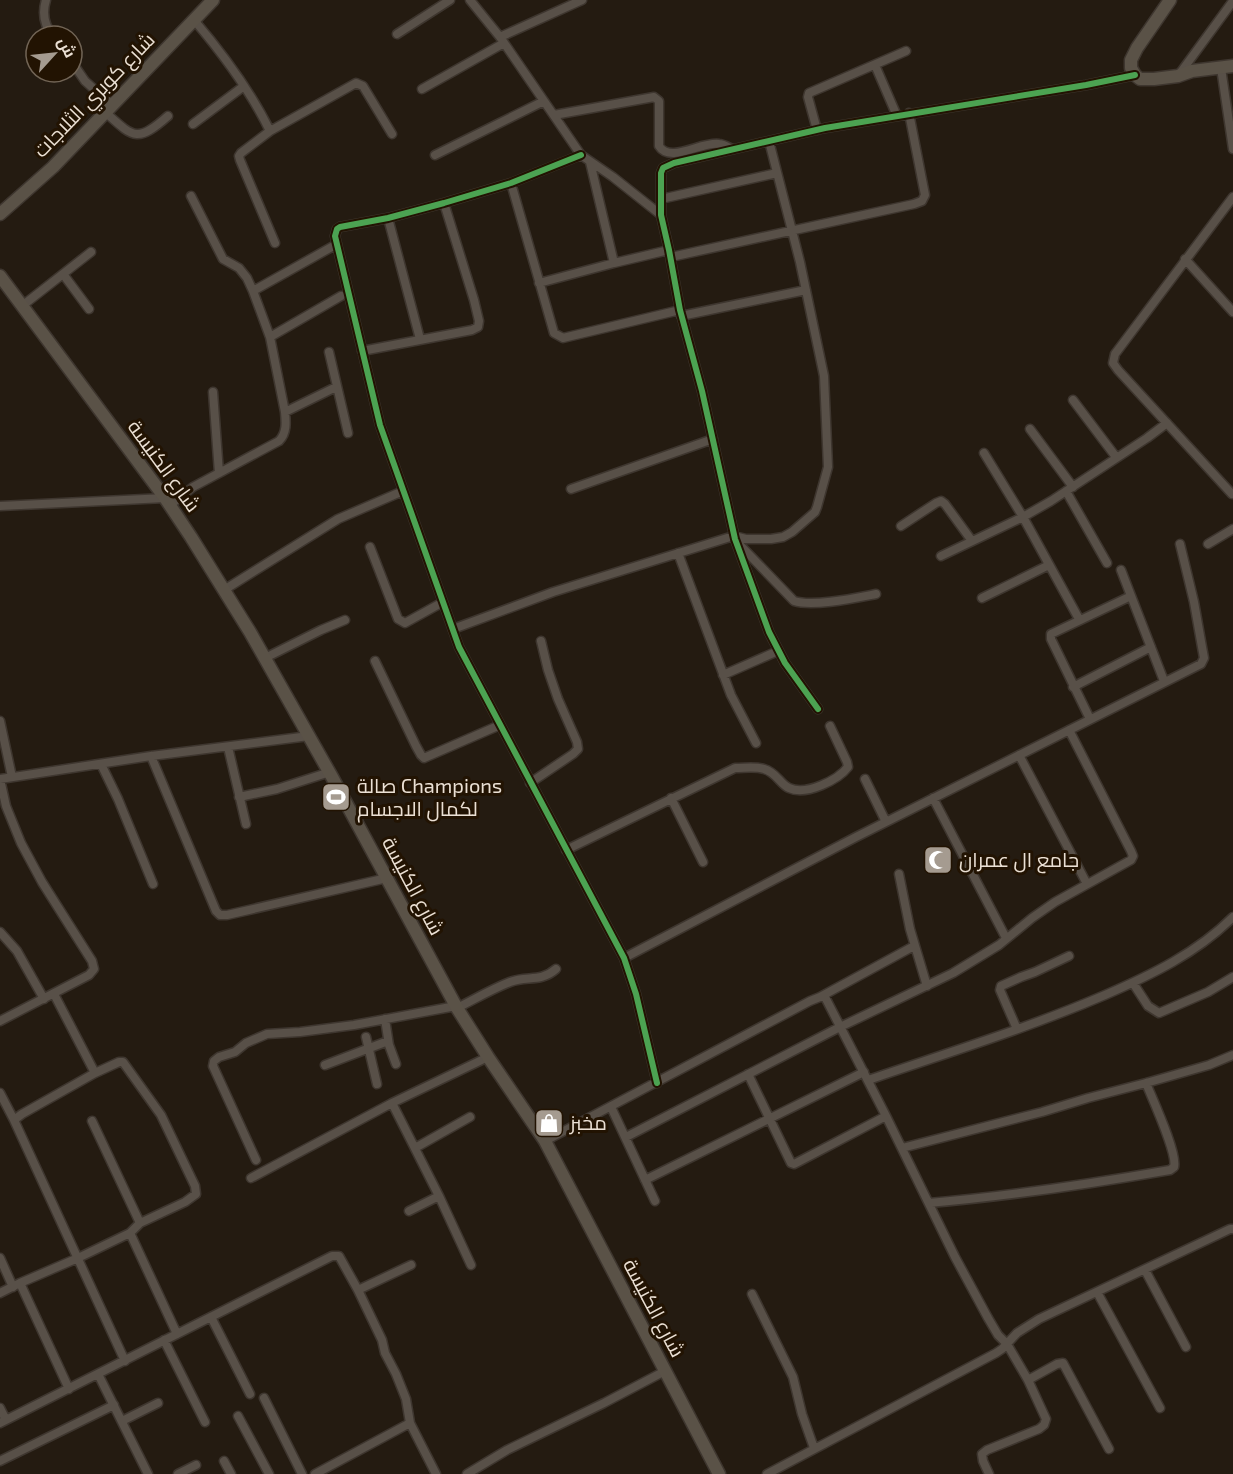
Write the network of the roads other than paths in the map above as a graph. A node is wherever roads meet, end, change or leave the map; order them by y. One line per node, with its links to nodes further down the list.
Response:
1 (46, 0): 9 (street)
2 (213, 0): 8 (main road, شارع كوبري الثلاجات)
3 (450, 0): 10 (street)
4 (470, 0): 11 (street)
5 (582, 0): 11 (street)
6 (1170, 0): 15 (main road)
7 (1233, 1): 16 (street)
8 (194, 20): 18 (street); 21 (main road, شارع كوبري الثلاجات)
9 (46, 24)
10 (397, 34)
11 (502, 40): 19 (street); 20 (street)
12 (906, 51): 13 (street)
13 (875, 65): 25 (street); 27 (street)
14 (1227, 67): 16 (main road); 32 (street)
15 (1135, 75): 16 (main road); 22 (street)
16 (1178, 76)
17 (84, 80): 21 (street)
18 (244, 86): 26 (street); 28 (street)
19 (422, 89)
20 (544, 101): 23 (street); 33 (street)
21 (109, 109): 24 (street); 42 (main road, شارع كوبري الثلاجات)
22 (909, 113): 25 (street); 45 (street)
23 (554, 115): 31 (street); 34 (street)
24 (168, 116)
25 (897, 116): 27 (street)
26 (193, 124)
27 (817, 130): 30 (street)
28 (270, 131): 29 (street); 46 (street)
29 (392, 134)
30 (769, 141): 31 (street); 36 (street)
31 (732, 149): 39 (street)
32 (1233, 149)
33 (435, 155)
34 (580, 155): 35 (street); 37 (street)
35 (590, 162): 43 (street); 51 (street)
36 (777, 173): 39 (street); 45 (street)
37 (511, 183): 41 (street); 54 (street)
38 (191, 196): 56 (street)
39 (661, 199): 43 (street)
40 (1232, 200): 50 (street)
41 (444, 203): 44 (street); 63 (street)
42 (0, 214)
43 (661, 215): 49 (street)
44 (388, 218): 47 (street); 63 (street)
45 (792, 231): 49 (street); 55 (street)
46 (275, 243)
47 (337, 244): 56 (street); 64 (street)
48 (91, 252): 52 (street)
49 (670, 253): 51 (street); 61 (street)
50 (1185, 259): 60 (street); 70 (street)
51 (614, 263): 54 (street)
52 (63, 274): 58 (street); 59 (street)
53 (0, 276): 58 (main road, شارع الكنيسة)
54 (539, 283): 61 (street)
55 (806, 290): 61 (street); 86 (street)
56 (253, 291): 62 (street)
57 (341, 296): 62 (street)
58 (22, 306): 81 (main road, شارع الكنيسة)
59 (89, 309)
60 (1233, 312)
61 (681, 313): 73 (street)
62 (270, 337): 69 (street)
63 (420, 339): 64 (street)
64 (362, 351): 79 (street)
65 (329, 352): 66 (street)
66 (336, 387): 69 (street); 72 (street)
67 (213, 392): 76 (street)
68 (1073, 400): 75 (street)
69 (285, 412): 76 (street)
70 (1167, 423): 75 (street); 80 (street)
71 (1030, 429): 78 (street)
72 (348, 433)
73 (713, 439): 77 (street); 86 (street)
74 (984, 453): 83 (street)
75 (1116, 457): 78 (street)
76 (219, 473): 81 (street)
77 (571, 489)
78 (1069, 489): 83 (street); 93 (street)
79 (402, 491): 96 (street); 100 (street)
80 (1232, 494)
81 (167, 502): 82 (street); 96 (main road, شارع الكنيسة)
82 (0, 506)
83 (1023, 517): 87 (street); 94 (street)
84 (901, 526): 87 (street)
85 (1233, 529): 89 (street)
86 (734, 538): 91 (street); 97 (street); 106 (street)
87 (972, 541): 92 (street)
88 (1180, 544): 110 (street)
89 (1208, 544)
90 (370, 547): 100 (street)
91 (678, 553): 103 (street); 109 (street)
92 (940, 556)
93 (1107, 563)
94 (1049, 565): 99 (street); 102 (street)
95 (1121, 570): 98 (street)
96 (224, 590): 107 (main road, شارع الكنيسة)
97 (876, 594)
98 (1131, 596): 102 (street); 105 (street)
99 (982, 598)
100 (443, 602): 103 (street)
101 (345, 620): 107 (street)
102 (1079, 620): 111 (street)
103 (453, 629): 115 (street)
104 (541, 641): 128 (street)
105 (1151, 647): 110 (street); 111 (street)
106 (778, 651): 109 (street); 112 (street)
107 (265, 658): 118 (main road, شارع الكنيسة)
108 (375, 661): 115 (street)
109 (723, 675): 119 (street)
110 (1164, 681): 113 (street)
111 (1073, 687): 113 (street)
112 (818, 709)
113 (1090, 719): 117 (street)
114 (0, 721): 125 (street)
115 (500, 725): 128 (street)
116 (830, 726): 130 (street)
117 (1069, 730): 121 (street); 139 (street)
118 (309, 736): 120 (street); 124 (main road, شارع الكنيسة)
119 (756, 743)
120 (228, 747): 122 (street); 129 (street)
121 (1019, 755): 131 (street); 139 (street)
122 (151, 756): 123 (street); 137 (street)
123 (101, 764): 125 (street); 138 (street)
124 (330, 772): 129 (street); 137 (main road, شارع الكنيسة)
125 (12, 777): 127 (street)
126 (865, 778): 132 (street)
127 (0, 779): 150 (street)
128 (530, 783): 134 (street)
129 (239, 797): 133 (street)
130 (671, 798): 134 (street); 135 (street)
131 (933, 798): 132 (street); 142 (street)
132 (886, 822): 145 (street)
133 (246, 824)
134 (566, 850): 145 (street)
135 (702, 861)
136 (899, 874): 143 (street)
137 (387, 878): 153 (main road, شارع الكنيسة)
138 (153, 884)
139 (1087, 884): 142 (street)
140 (1233, 918): 148 (street)
141 (0, 932): 152 (street)
142 (1006, 938): 149 (street)
143 (914, 946): 149 (street); 151 (street)
144 (1069, 956): 157 (street)
145 (624, 958): 168 (street)
146 (556, 969): 153 (street)
147 (1233, 977): 148 (street)
148 (1133, 982): 157 (street)
149 (927, 986): 156 (street)
150 (54, 994): 152 (street); 165 (street)
151 (820, 997): 156 (street); 168 (street)
152 (45, 999): 155 (street)
153 (457, 1007): 154 (street); 162 (main road, شارع الكنيسة)
154 (385, 1019): 159 (street); 183 (street)
155 (0, 1021)
156 (840, 1027): 166 (street); 167 (street)
157 (1017, 1029): 167 (street)
158 (366, 1037): 160 (street)
159 (388, 1041): 160 (street); 163 (street)
160 (368, 1048): 164 (street); 170 (street)
161 (1233, 1055): 169 (street)
162 (488, 1057): 172 (street); 180 (main road, شارع الكنيسة)
163 (396, 1064)
164 (325, 1065)
165 (95, 1073): 177 (street); 190 (street)
166 (748, 1074): 176 (street); 179 (street)
167 (866, 1076): 174 (street); 176 (street)
168 (657, 1083): 173 (street)
169 (1146, 1083): 182 (street); 188 (street)
170 (377, 1084)
171 (0, 1093): 177 (street)
172 (392, 1103): 181 (street); 184 (street)
173 (611, 1107): 179 (street); 180 (street)
174 (886, 1116): 176 (street); 182 (street)
175 (470, 1117): 181 (street)
176 (769, 1119): 185 (street)
177 (14, 1120): 194 (street)
178 (92, 1121): 190 (street)
179 (626, 1137): 185 (street)
180 (545, 1142): 209 (main road, شارع الكنيسة)
181 (415, 1148): 186 (street)
182 (902, 1148): 188 (street)
183 (256, 1160)
184 (251, 1178)
185 (645, 1180): 187 (street)
186 (439, 1196): 189 (street); 196 (street)
187 (655, 1202)
188 (929, 1203): 206 (street)
189 (409, 1211)
190 (140, 1223): 192 (street)
191 (1233, 1229): 197 (street)
192 (130, 1233): 194 (street); 204 (street)
193 (0, 1258): 198 (street)
194 (78, 1258): 198 (street); 208 (street)
195 (411, 1265): 199 (street)
196 (471, 1265)
197 (1145, 1270): 200 (street); 207 (street)
198 (17, 1285): 201 (street); 212 (street)
199 (358, 1290): 203 (street); 223 (street)
200 (1096, 1292): 206 (street); 218 (street)
201 (0, 1293)
202 (752, 1294): 224 (street)
203 (211, 1317): 204 (street); 213 (street)
204 (177, 1334): 205 (street)
205 (164, 1341): 208 (street); 222 (street)
206 (1007, 1344): 211 (street); 224 (street)
207 (1186, 1347)
208 (125, 1361): 210 (street)
209 (665, 1371): 236 (street); 237 (main road, شارع الكنيسة)
210 (98, 1374): 212 (street); 216 (street)
211 (1028, 1380): 225 (street); 239 (street)
212 (69, 1389): 221 (street)
213 (250, 1394)
214 (264, 1398): 233 (street)
215 (158, 1403): 220 (street)
216 (114, 1405): 220 (street); 226 (street)
217 (0, 1408): 221 (street)
218 (1160, 1408)
219 (238, 1416): 232 (street)
220 (122, 1421): 229 (street)
221 (3, 1422)
222 (205, 1422)
223 (410, 1424): 234 (street); 235 (street)
224 (814, 1448): 238 (street)
225 (1109, 1449)
226 (0, 1461)
227 (224, 1461): 231 (street)
228 (196, 1465): 230 (street)
229 (148, 1474)
230 (178, 1474)
231 (231, 1474)
232 (269, 1474)
233 (302, 1474)
234 (315, 1474)
235 (436, 1474)
236 (467, 1474)
237 (719, 1474)
238 (768, 1474)
239 (989, 1474)

